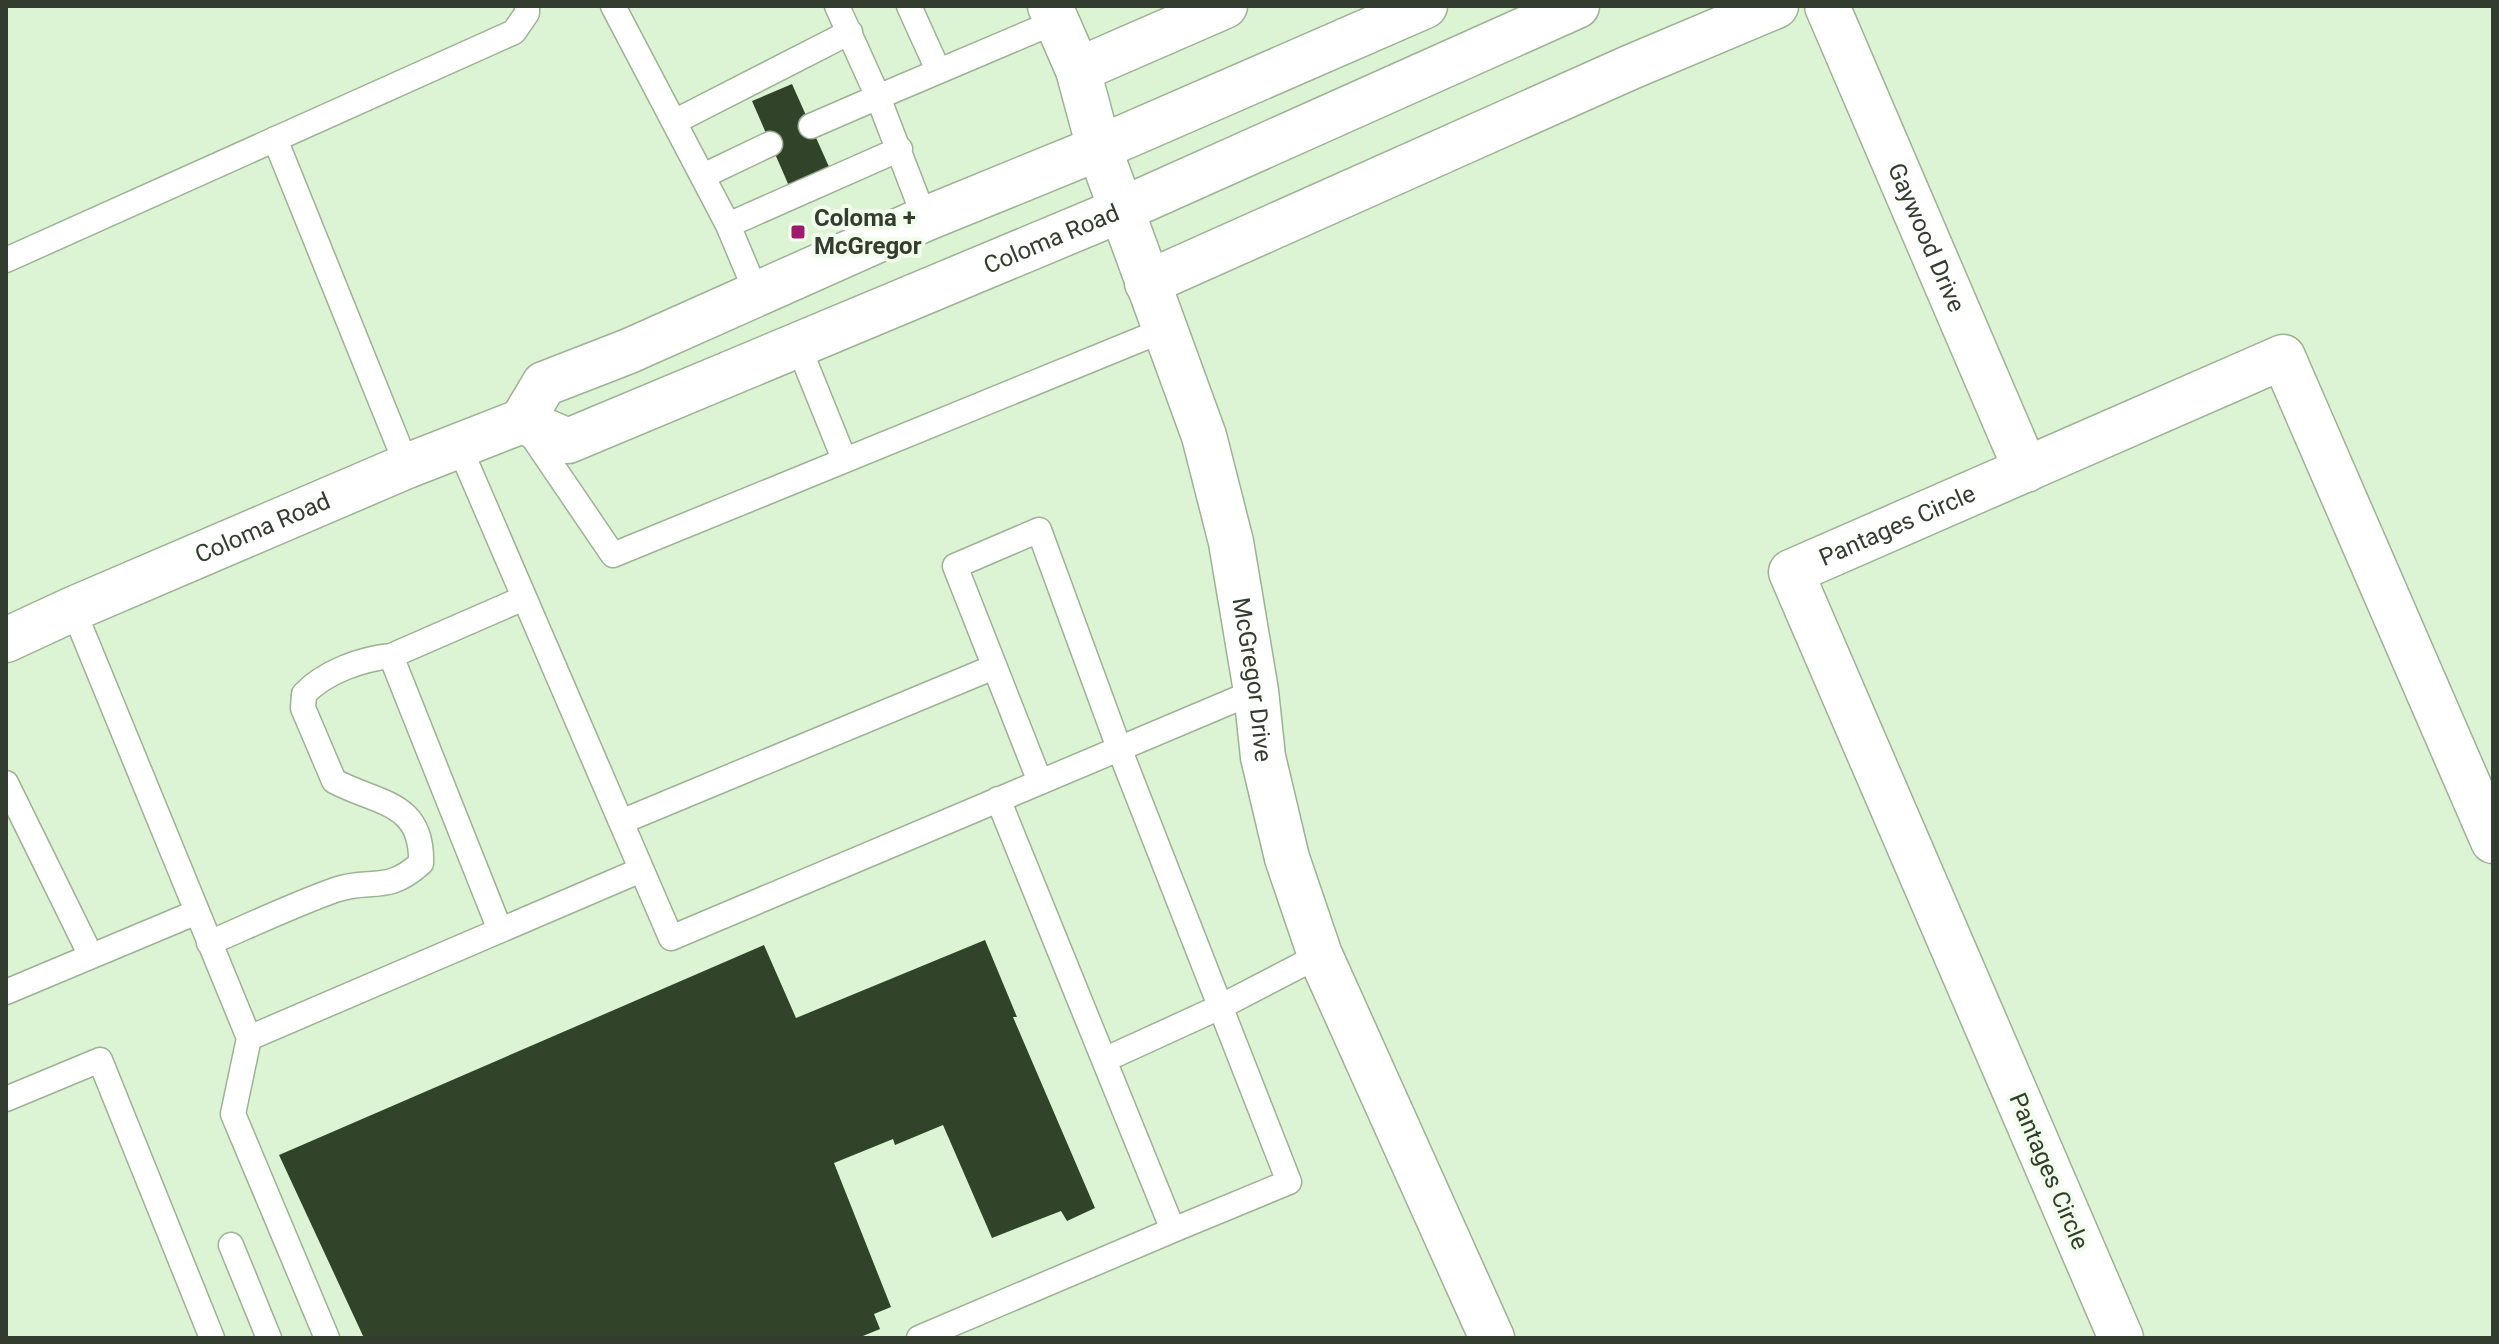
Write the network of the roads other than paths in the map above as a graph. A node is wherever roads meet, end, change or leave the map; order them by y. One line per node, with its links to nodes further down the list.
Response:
1 (527, 6): 17 (lane)
2 (613, 6): 15 (lane)
3 (837, 6): 11 (lane)
4 (909, 6): 12 (lane)
5 (1225, 6): 13 (street)
6 (1425, 6): 19 (street)
7 (1577, 6): 22 (street, Coloma Road)
8 (1776, 6): 26 (street)
9 (1827, 6): 34 (street, Gaywood Drive)
10 (1053, 13): 12 (lane); 13 (street, McGregor Drive)
11 (850, 32): 14 (lane); 15 (lane)
12 (938, 70): 14 (lane)
13 (1078, 70): 19 (street, McGregor Drive)
14 (878, 97): 16 (lane); 20 (lane)
15 (676, 121): 21 (lane)
16 (811, 126)
17 (275, 139): 25 (lane); 33 (lane)
18 (770, 144): 21 (lane)
19 (1099, 148): 22 (street, McGregor Drive); 23 (street)
20 (900, 149): 23 (lane); 24 (lane)
21 (703, 176): 24 (lane)
22 (1121, 210): 26 (street, McGregor Drive); 29 (street, Coloma Road)
23 (925, 219): 27 (street)
24 (728, 225): 27 (lane)
25 (6, 260)
26 (1147, 283): 28 (street, McGregor Drive)
27 (757, 294): 30 (street)
28 (1166, 329): 32 (lane); 40 (street, McGregor Drive)
29 (798, 345): 30 (street, Coloma Road); 32 (lane)
30 (522, 421): 31 (street, Coloma Road); 32 (lane)
31 (459, 446): 33 (street, Coloma Road); 35 (lane)
32 (844, 459)
33 (407, 466): 36 (street, Coloma Road)
34 (2026, 470): 46 (street, Pantages Circle); 65 (street, Pantages Circle)
35 (524, 598): 38 (lane); 45 (lane)
36 (73, 609): 37 (street, Coloma Road); 48 (lane)
37 (6, 640)
38 (391, 656): 49 (lane); 50 (lane)
39 (994, 667): 41 (lane); 42 (lane); 45 (lane)
40 (1256, 691): 41 (lane); 51 (street, McGregor Drive)
41 (1119, 748): 42 (lane); 54 (lane)
42 (1040, 782): 44 (lane)
43 (6, 783): 52 (lane)
44 (998, 799): 47 (lane); 56 (lane)
45 (621, 822): 47 (lane)
46 (2493, 841)
47 (641, 870): 49 (lane)
48 (197, 912): 50 (lane); 52 (lane)
49 (500, 930): 55 (lane)
50 (209, 943): 55 (lane)
51 (1320, 955): 54 (lane); 64 (street, McGregor Drive)
52 (91, 956): 53 (lane)
53 (6, 992)
54 (1220, 1007): 56 (lane); 58 (lane)
55 (249, 1038): 62 (lane)
56 (1104, 1060): 58 (lane)
57 (6, 1099): 60 (lane)
58 (1173, 1230): 63 (lane)
59 (231, 1245): 61 (lane)
60 (212, 1338)
61 (269, 1338)
62 (327, 1338)
63 (919, 1338)
64 (1492, 1338)
65 (2121, 1338)

